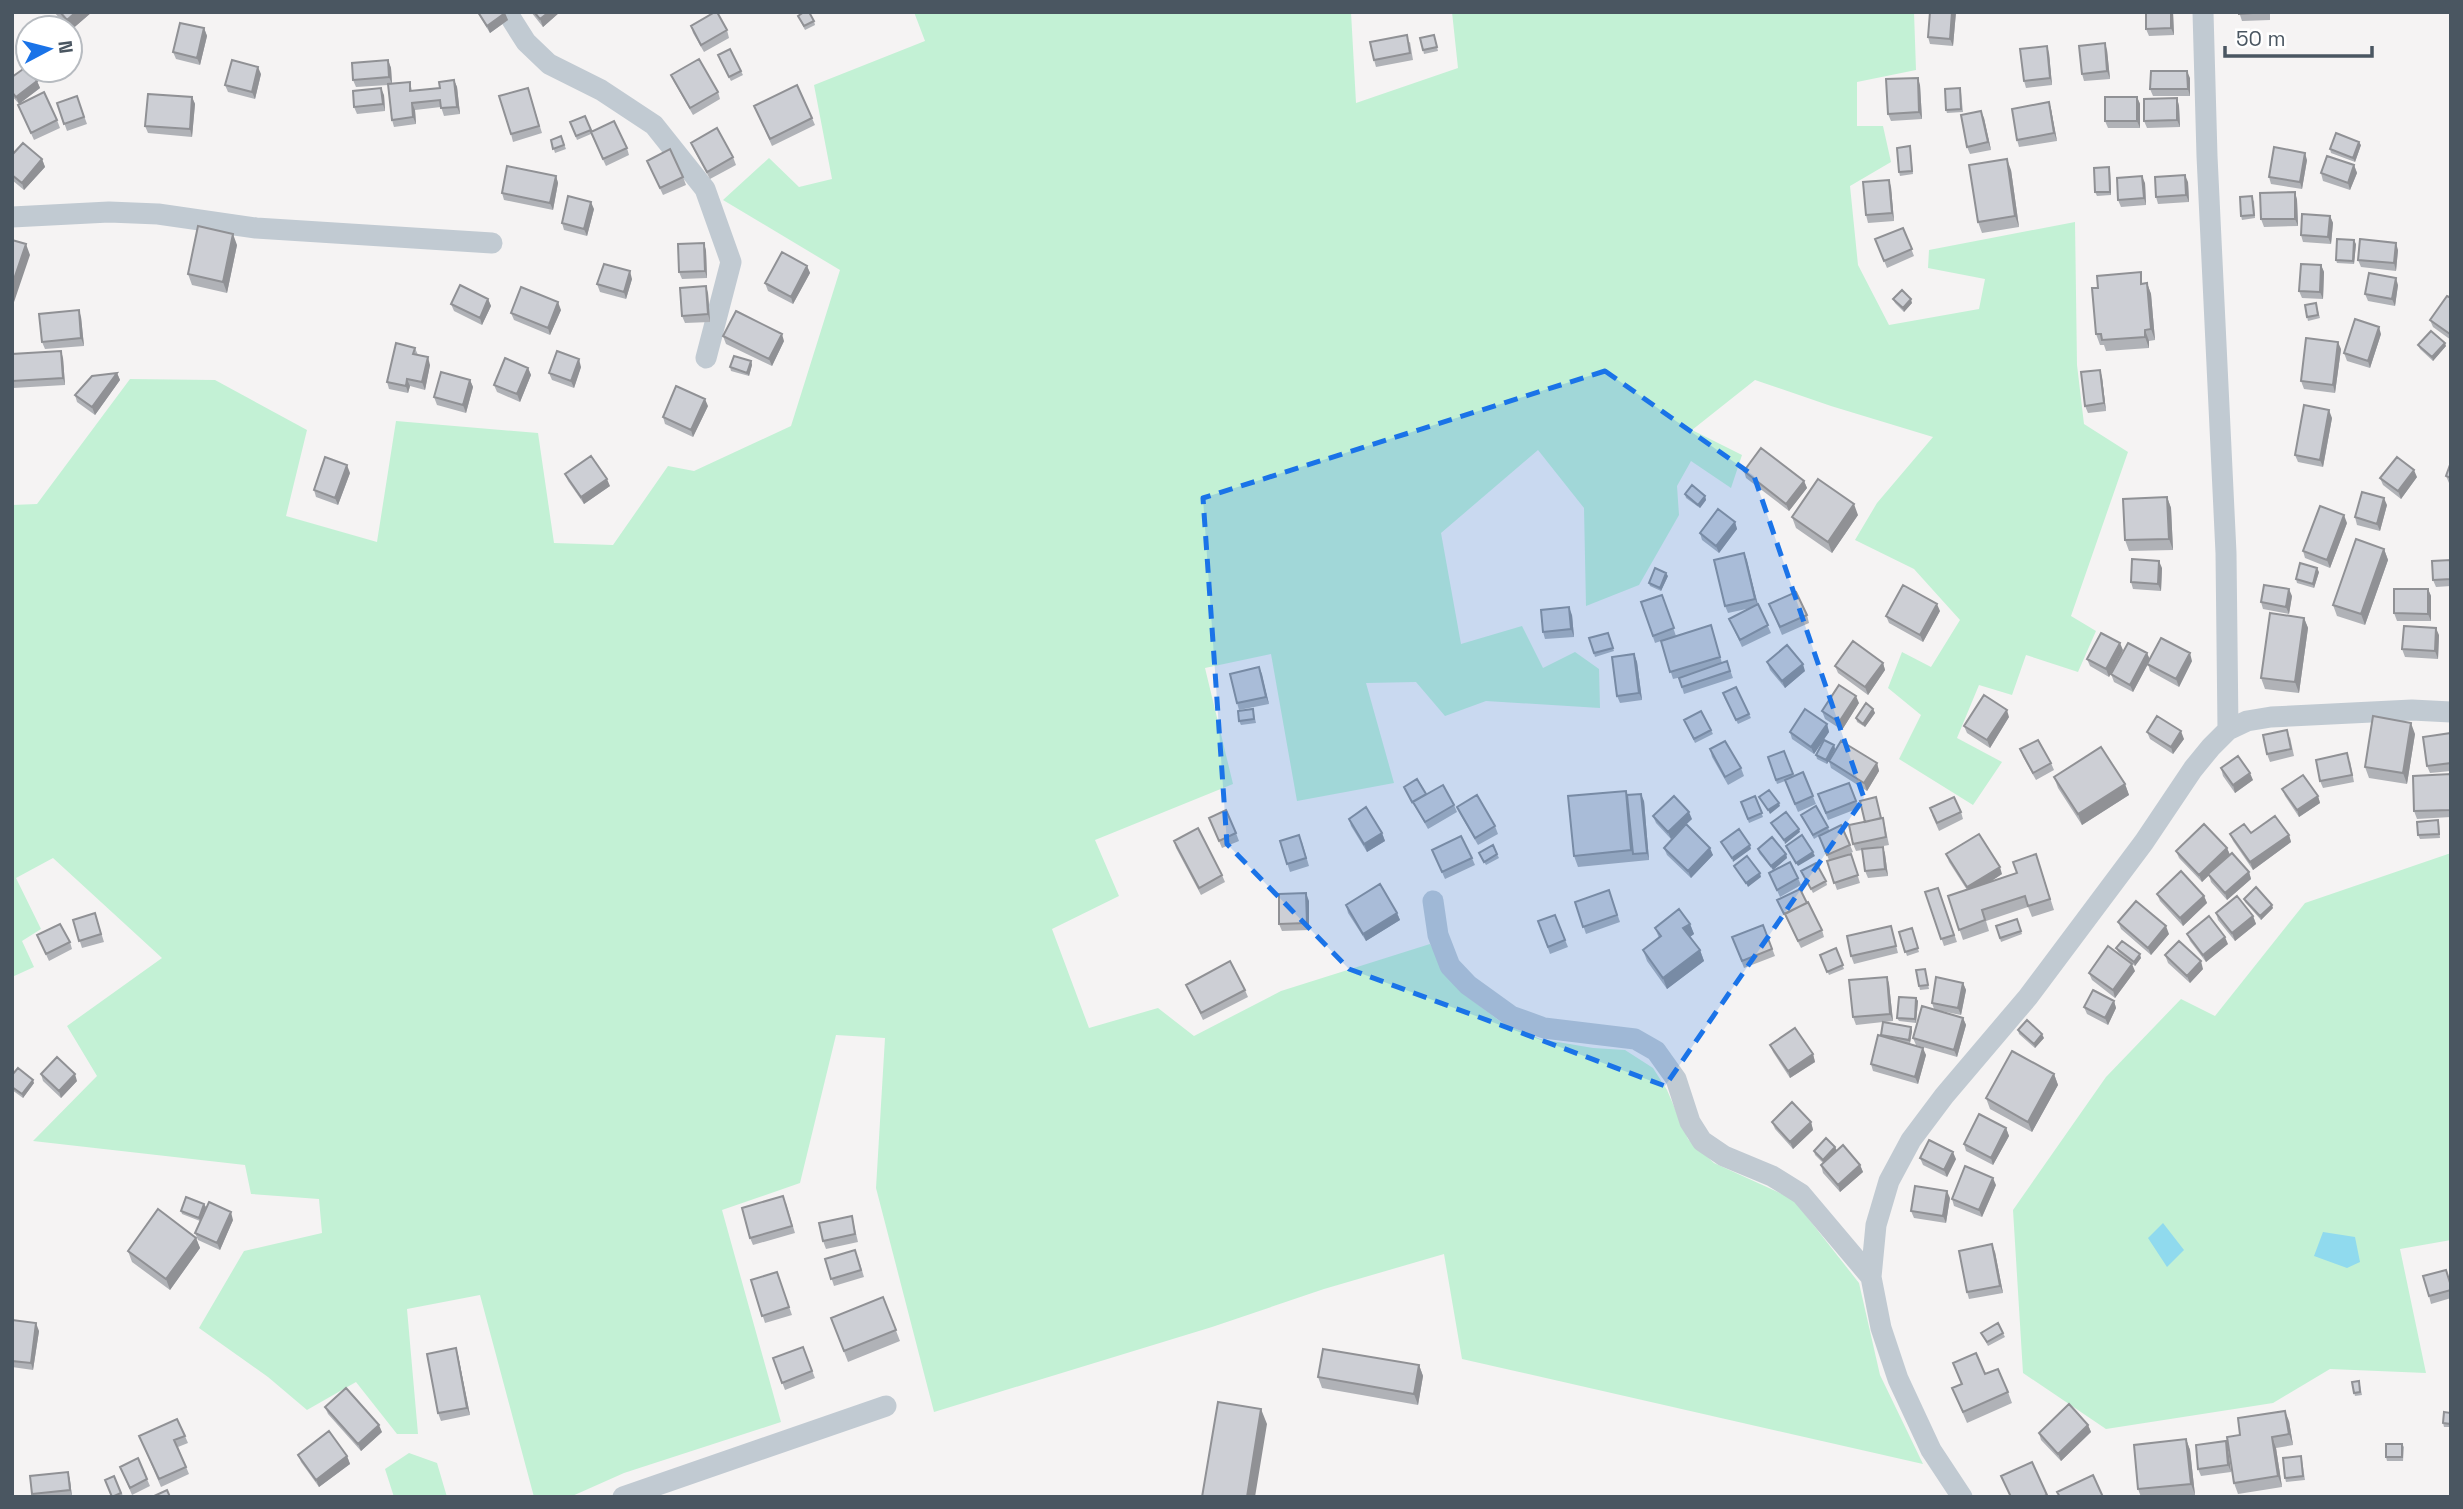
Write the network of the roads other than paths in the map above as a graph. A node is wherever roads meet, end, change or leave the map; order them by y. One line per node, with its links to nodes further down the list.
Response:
1 (507, 12): 5 (street)
2 (2203, 12): 7 (street)
3 (12, 217): 4 (street)
4 (492, 243)
5 (706, 358)
6 (2451, 712): 7 (street)
7 (2228, 730): 9 (street)
8 (1433, 901): 9 (street)
9 (1871, 1277): 12 (street)
10 (886, 1406): 11 (street)
11 (623, 1497)
12 (1962, 1497)

